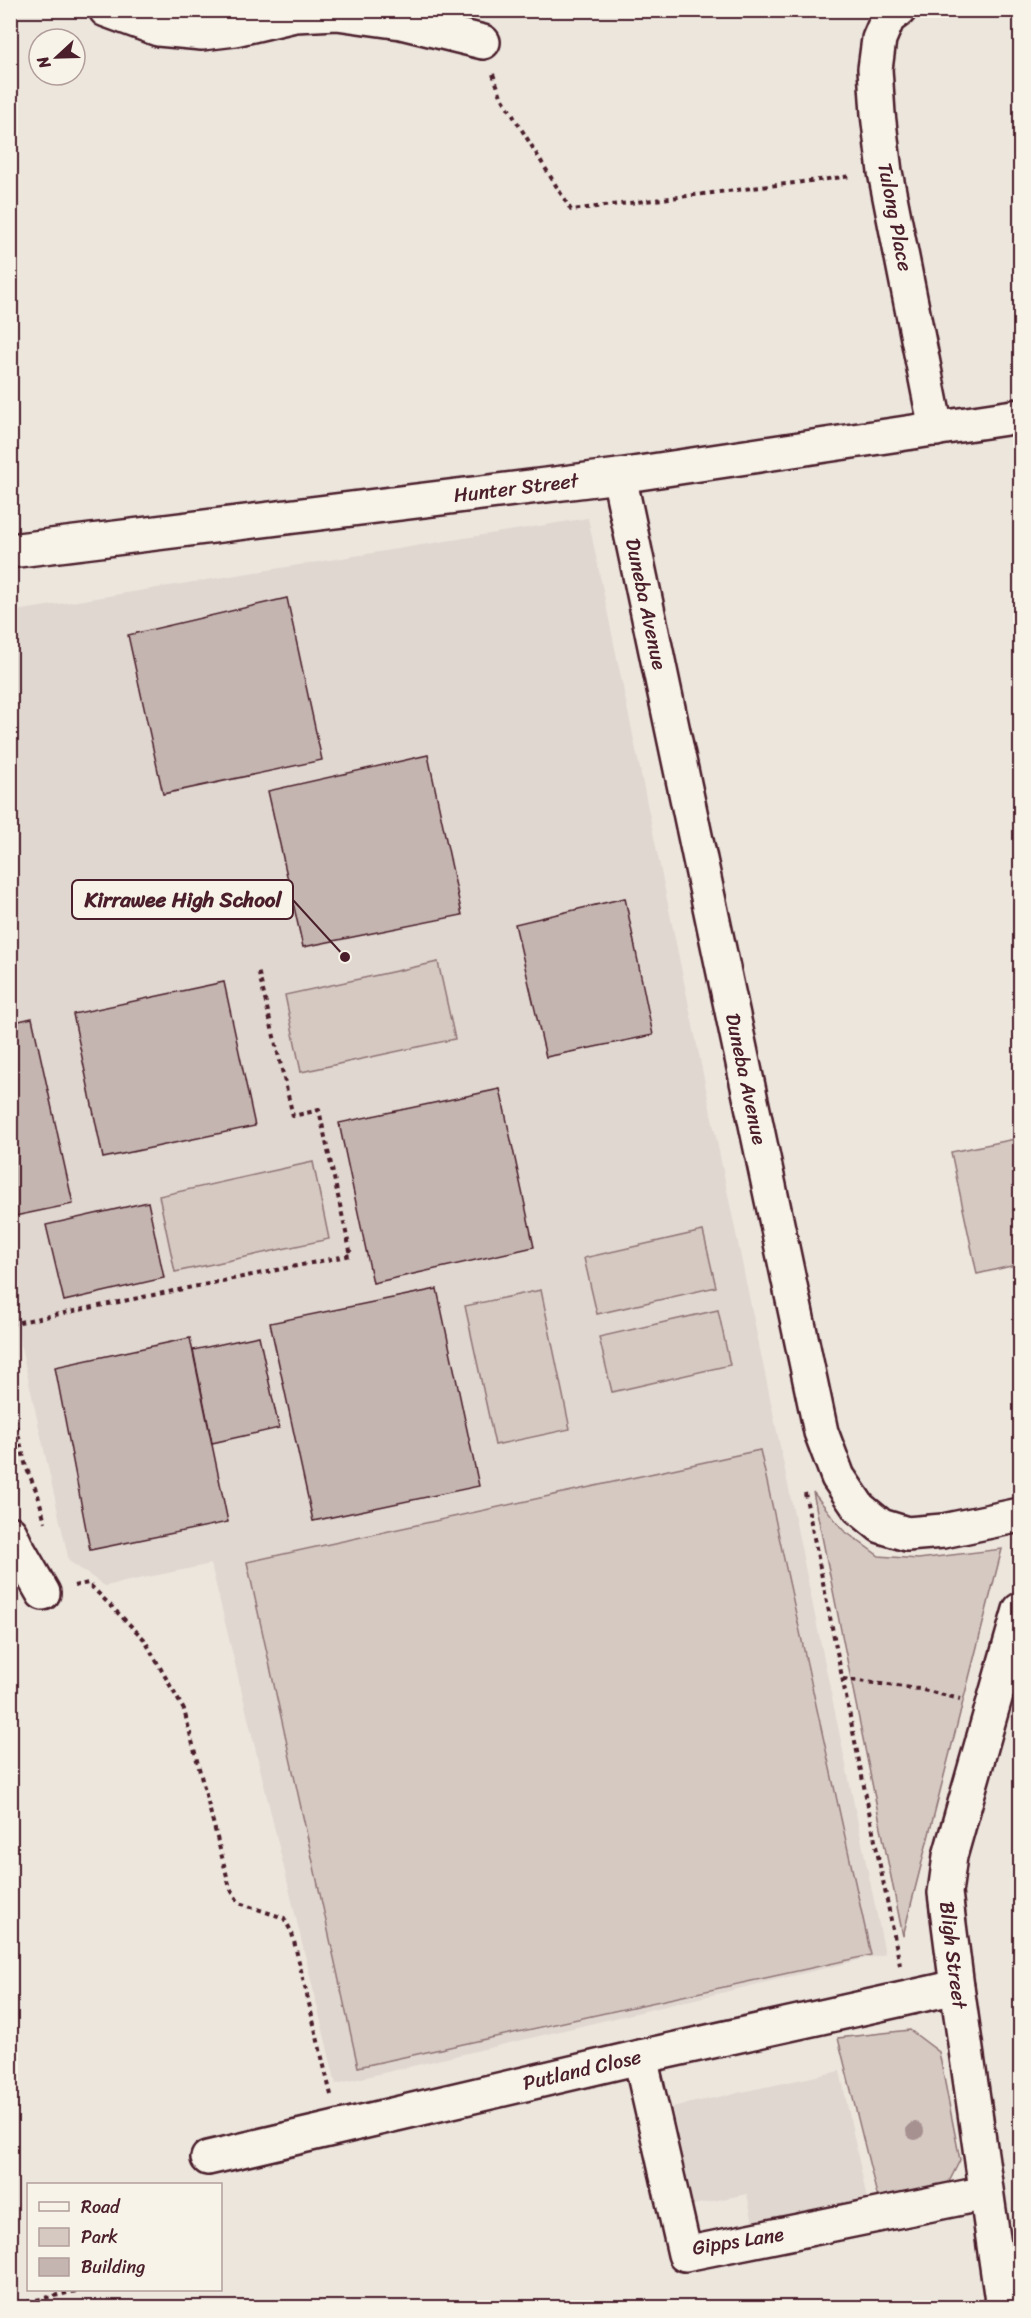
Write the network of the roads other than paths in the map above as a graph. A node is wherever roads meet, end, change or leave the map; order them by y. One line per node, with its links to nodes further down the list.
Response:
1 (106, 10): 3 (street)
2 (899, 10): 5 (street, Tulong Place)
3 (483, 42)
4 (1020, 416): 5 (street, Hunter Street)
5 (936, 429): 6 (street, Hunter Street)
6 (619, 476): 7 (street, Hunter Street); 8 (street, Duneba Avenue)
7 (10, 551)
8 (1020, 1515)
9 (10, 1533): 10 (street)
10 (43, 1593)
11 (1020, 1610): 12 (street, Bligh Street)
12 (1016, 1644): 13 (street, Bligh Street)
13 (957, 1987): 14 (street, Putland Close); 16 (street, Bligh Street)
14 (640, 2057): 15 (street, Putland Close); 16 (street, Gipps Lane)
15 (208, 2158)
16 (986, 2193): 17 (street, Bligh Street)
17 (1003, 2307)

